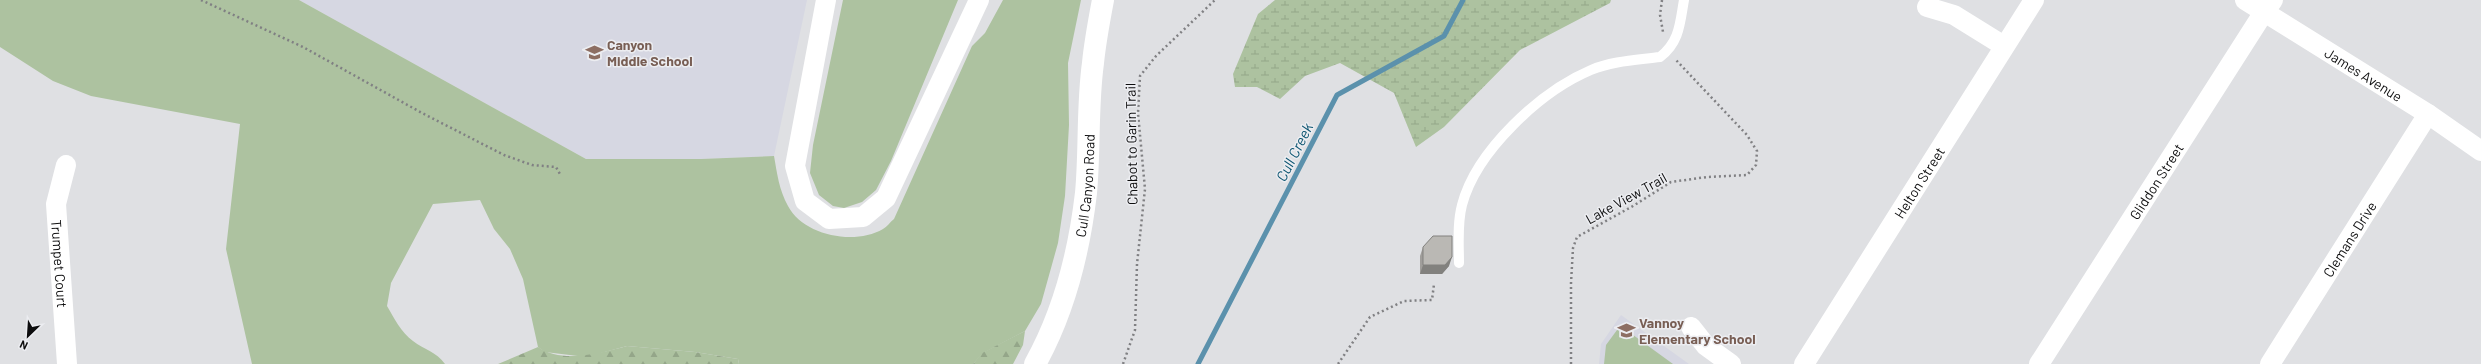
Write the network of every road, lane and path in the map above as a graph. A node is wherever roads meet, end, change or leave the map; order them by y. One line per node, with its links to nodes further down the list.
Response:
1 (201, 0): 17 (path)
2 (826, 0): 3 (street)
3 (979, 0)
4 (1103, 0): 22 (street, Cull Canyon Road)
5 (1215, 0): 23 (path, Chabot to Garin Trail)
6 (1662, 0): 13 (path)
7 (1684, 0): 13 (lane)
8 (2034, 0): 12 (street, Helton Street)
9 (2245, 0): 10 (street, James Avenue)
10 (2269, 6): 14 (street, James Avenue); 28 (street, Gliddon Street)
11 (1927, 7): 12 (street)
12 (2004, 46): 27 (street, Helton Street)
13 (1666, 52): 18 (lane); 25 (path, Lake View Trail)
14 (2428, 114): 15 (street, James Avenue); 29 (street, Clemans Drive)
15 (2481, 151)
16 (66, 164): 21 (street, Trumpet Court)
17 (561, 176)
18 (1459, 263)
19 (1434, 284): 24 (path)
20 (1691, 327): 26 (street)
21 (67, 364)
22 (1035, 364)
23 (1123, 364)
24 (1338, 364)
25 (1571, 364)
26 (1731, 364)
27 (1804, 364)
28 (2039, 364)
29 (2270, 364)

